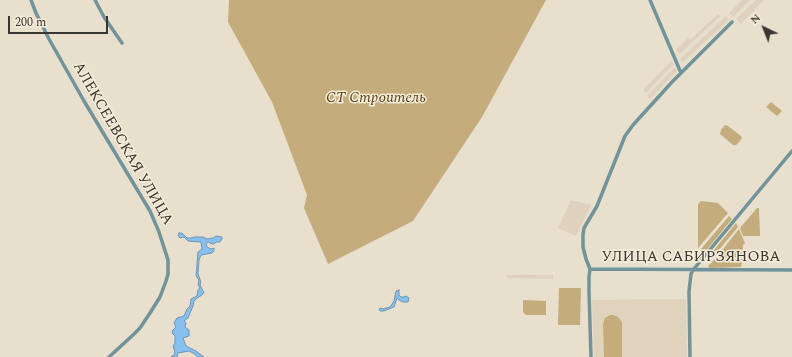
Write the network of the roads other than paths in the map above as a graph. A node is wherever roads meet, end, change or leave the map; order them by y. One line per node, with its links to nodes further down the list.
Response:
1 (31, 0): 11 (street, АЛЕКСЕЕВСКАЯ УЛИЦА)
2 (95, 0): 5 (street)
3 (650, 0): 6 (street)
4 (732, 22): 6 (street)
5 (122, 43)
6 (680, 72): 8 (street)
7 (792, 151): 9 (street)
8 (590, 270): 9 (street, УЛИЦА САБИРЗЯНОВА); 12 (street)
9 (693, 270): 10 (street, УЛИЦА САБИРЗЯНОВА); 13 (street)
10 (792, 270)
11 (109, 357)
12 (591, 357)
13 (690, 357)

